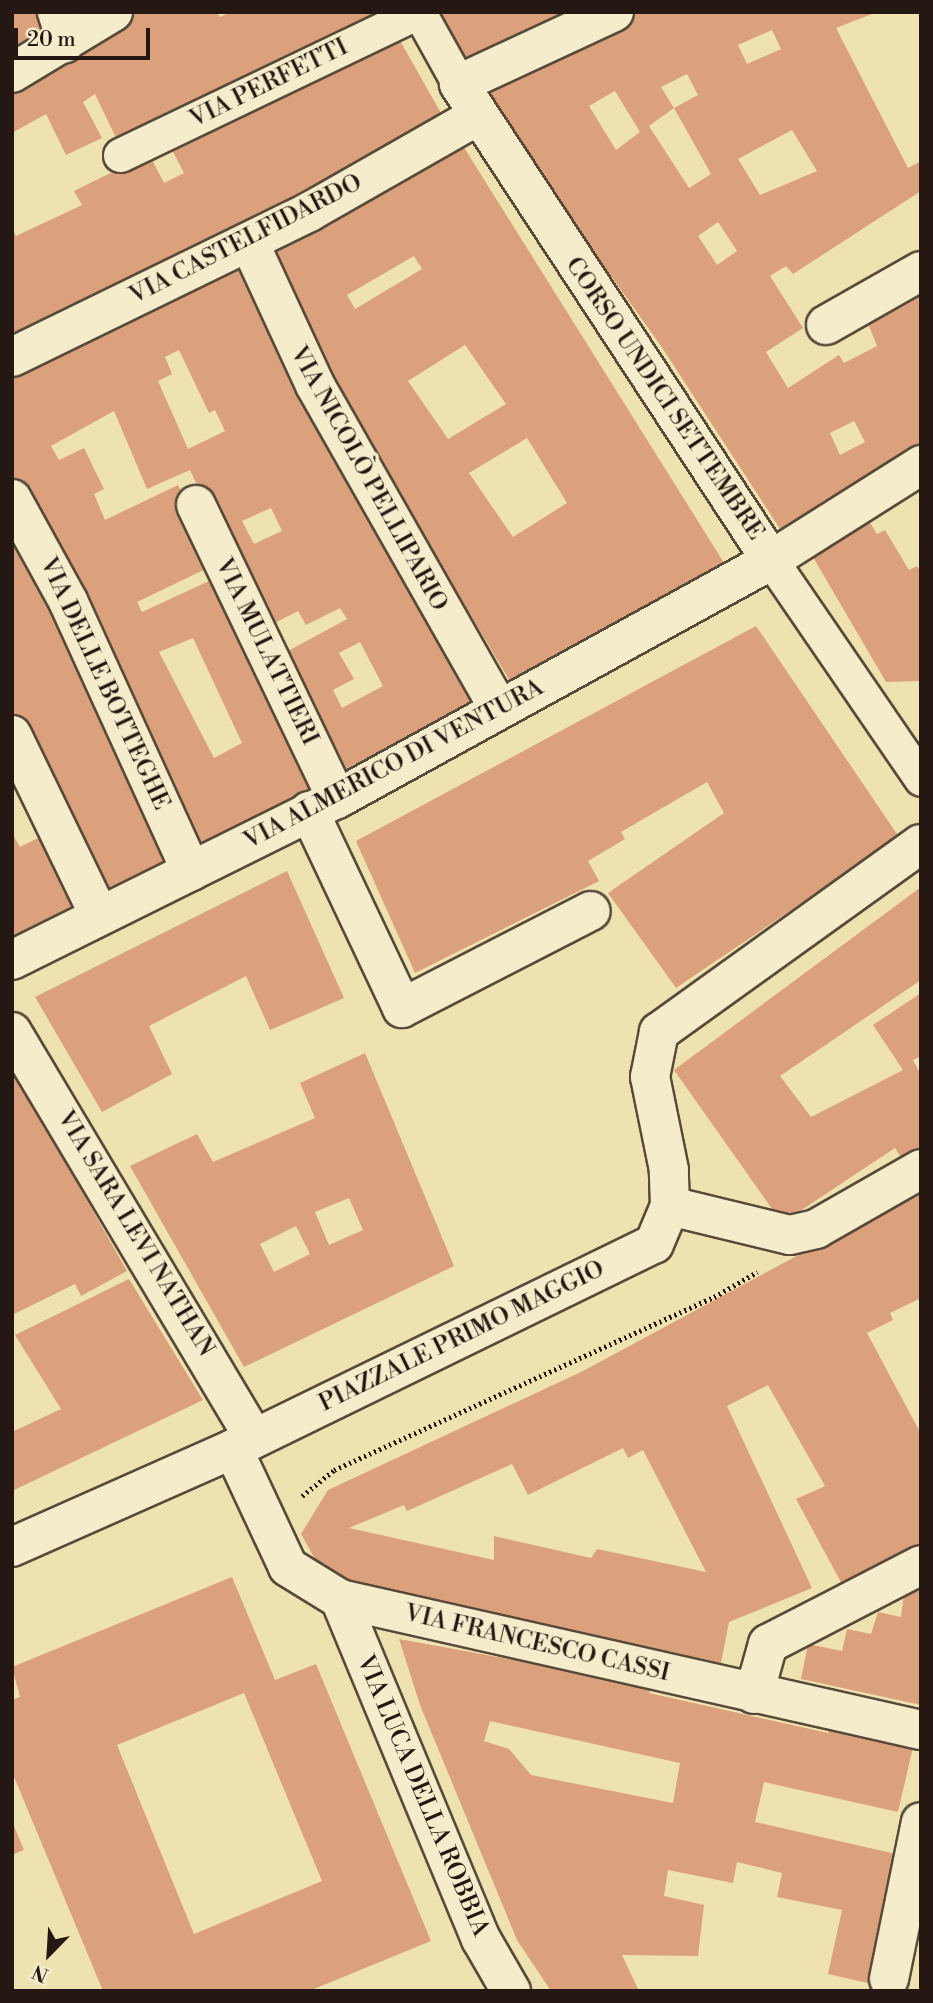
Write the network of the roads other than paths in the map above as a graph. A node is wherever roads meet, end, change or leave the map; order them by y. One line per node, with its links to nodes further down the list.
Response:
1 (113, 12): 4 (street)
2 (419, 12): 6 (street, CORSO UNDICI SETTEMBRE); 7 (street, VIA PERFETTI)
3 (614, 12): 6 (street, VIA CASTELFIDARDO)
4 (60, 29): 5 (street)
5 (12, 73)
6 (468, 100): 8 (street, VIA CASTELFIDARDO); 15 (street, CORSO UNDICI SETTEMBRE)
7 (120, 155)
8 (249, 242): 11 (street, VIA CASTELFIDARDO); 16 (street, VIA NICOLÒ PELLIPARIO)
9 (921, 271): 10 (street)
10 (827, 325)
11 (12, 357)
12 (921, 465): 15 (street, VIA ALMERICO DI VENTURA)
13 (12, 499): 21 (street, VIA DELLE BOTTEGHE)
14 (196, 505): 19 (street, VIA MULATTIERI)
15 (771, 561): 16 (street, VIA ALMERICO DI VENTURA); 18 (street, CORSO UNDICI SETTEMBRE)
16 (499, 709): 19 (street, VIA ALMERICO DI VENTURA)
17 (12, 735): 23 (street)
18 (921, 779)
19 (323, 805): 21 (street, VIA ALMERICO DI VENTURA); 22 (street)
20 (921, 844): 27 (street)
21 (191, 871): 23 (street, VIA ALMERICO DI VENTURA)
22 (591, 911)
23 (99, 915): 24 (street, VIA ALMERICO DI VENTURA)
24 (12, 960)
25 (12, 1032): 28 (street, VIA SARA LEVI NATHAN)
26 (921, 1169): 27 (street)
27 (670, 1206): 28 (street, PIAZZALE PRIMO MAGGIO)
28 (244, 1444): 29 (street, PIAZZALE PRIMO MAGGIO); 31 (street, VIA FRANCESCO CASSI)
29 (12, 1547)
30 (921, 1565): 32 (street)
31 (340, 1599): 32 (street, VIA FRANCESCO CASSI); 36 (street, VIA LUCA DELLA ROBBIA)
32 (754, 1694): 33 (street, VIA FRANCESCO CASSI)
33 (921, 1730)
34 (921, 1822): 35 (street)
35 (898, 1985)
36 (510, 1991)

